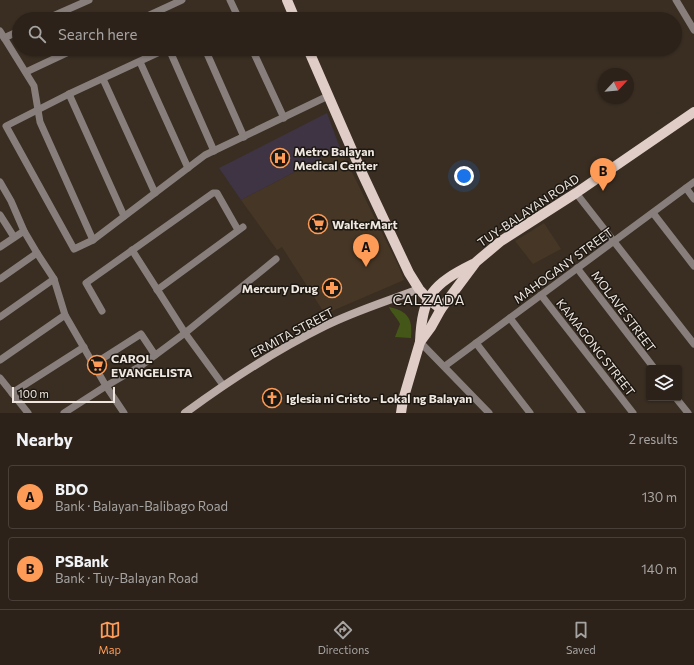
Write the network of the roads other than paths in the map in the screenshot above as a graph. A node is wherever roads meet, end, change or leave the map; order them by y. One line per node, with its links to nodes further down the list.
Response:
1 (89, 0): 6 (street)
2 (182, 0): 7 (street)
3 (230, 0): 8 (street)
4 (287, 0): 9 (main road)
5 (676, 0): 10 (street)
6 (62, 12)
7 (156, 12)
8 (234, 12)
9 (292, 12)
10 (694, 30)
11 (12, 32): 12 (street)
12 (2, 34): 13 (street)
13 (12, 50)
14 (16, 56): 22 (street)
15 (60, 56): 22 (street)
16 (153, 56): 21 (street)
17 (171, 56): 30 (street)
18 (208, 56): 29 (street)
19 (255, 56): 28 (street)
20 (311, 56): 25 (main road)
21 (140, 62): 23 (street); 31 (street)
22 (26, 72): 26 (street)
23 (103, 79): 24 (street); 35 (street)
24 (69, 94): 26 (street); 40 (street)
25 (328, 96): 28 (street); 54 (main road)
26 (38, 109): 43 (street); 43 (street)
27 (694, 112): 36 (main road, TUY-BALAYAN ROAD)
28 (284, 118): 29 (street)
29 (244, 137): 30 (street)
30 (214, 151): 31 (street)
31 (188, 168): 35 (street)
32 (0, 182): 41 (street)
33 (694, 182): 34 (street, MAHOGANY STREET)
34 (686, 188): 37 (street); 38 (street, MAHOGANY STREET)
35 (155, 193): 40 (street)
36 (576, 193): 44 (street); 49 (main road, TUY-BALAYAN ROAD)
37 (694, 199)
38 (653, 213): 44 (street, MAHOGANY STREET); 50 (street)
39 (0, 215): 42 (street)
40 (124, 216): 43 (street)
41 (24, 230): 42 (street); 47 (street)
42 (14, 237): 45 (street)
43 (93, 240)
44 (614, 242): 51 (street, MAHOGANY STREET); 66 (street)
45 (0, 247)
46 (132, 250): 55 (street); 55 (street); 59 (street)
47 (36, 253): 52 (street); 53 (street)
48 (276, 259): 63 (street)
49 (476, 262): 57 (main road, TUY-BALAYAN ROAD); 58 (main road, TUY-BALAYAN ROAD)
50 (694, 266)
51 (578, 268): 56 (street, MAHOGANY STREET); 71 (street, MOLAVE STREET)
52 (54, 278): 60 (street); 61 (street)
53 (0, 279)
54 (419, 289): 57 (main road); 74 (main road, ERMITA STREET)
55 (157, 290): 63 (street)
56 (541, 295): 62 (street, MAHOGANY STREET); 86 (street, KAMAGONG STREET)
57 (428, 299): 58 (main road); 64 (main road)
58 (441, 308): 64 (main road, TUY-BALAYAN ROAD)
59 (102, 311)
60 (65, 316): 67 (street); 69 (street)
61 (0, 318)
62 (510, 318): 65 (street, MAHOGANY STREET); 85 (street)
63 (185, 333): 68 (street); 74 (street)
64 (420, 342): 72 (street); 82 (main road)
65 (476, 343): 72 (street, MAHOGANY STREET); 84 (street)
66 (694, 344)
67 (84, 347): 70 (street); 76 (street)
68 (155, 355): 70 (street); 75 (street)
69 (0, 360)
70 (94, 364): 75 (street)
71 (652, 365)
72 (445, 366): 83 (street)
73 (0, 378): 76 (street)
74 (223, 385): 81 (main road, ERMITA STREET)
75 (106, 386): 79 (street); 80 (street)
76 (12, 393): 78 (street)
77 (678, 401): 87 (street)
78 (28, 413)
79 (64, 413)
80 (124, 413)
81 (185, 413)
82 (402, 413)
83 (489, 413)
84 (530, 413)
85 (582, 413)
86 (633, 413)
87 (688, 413)

